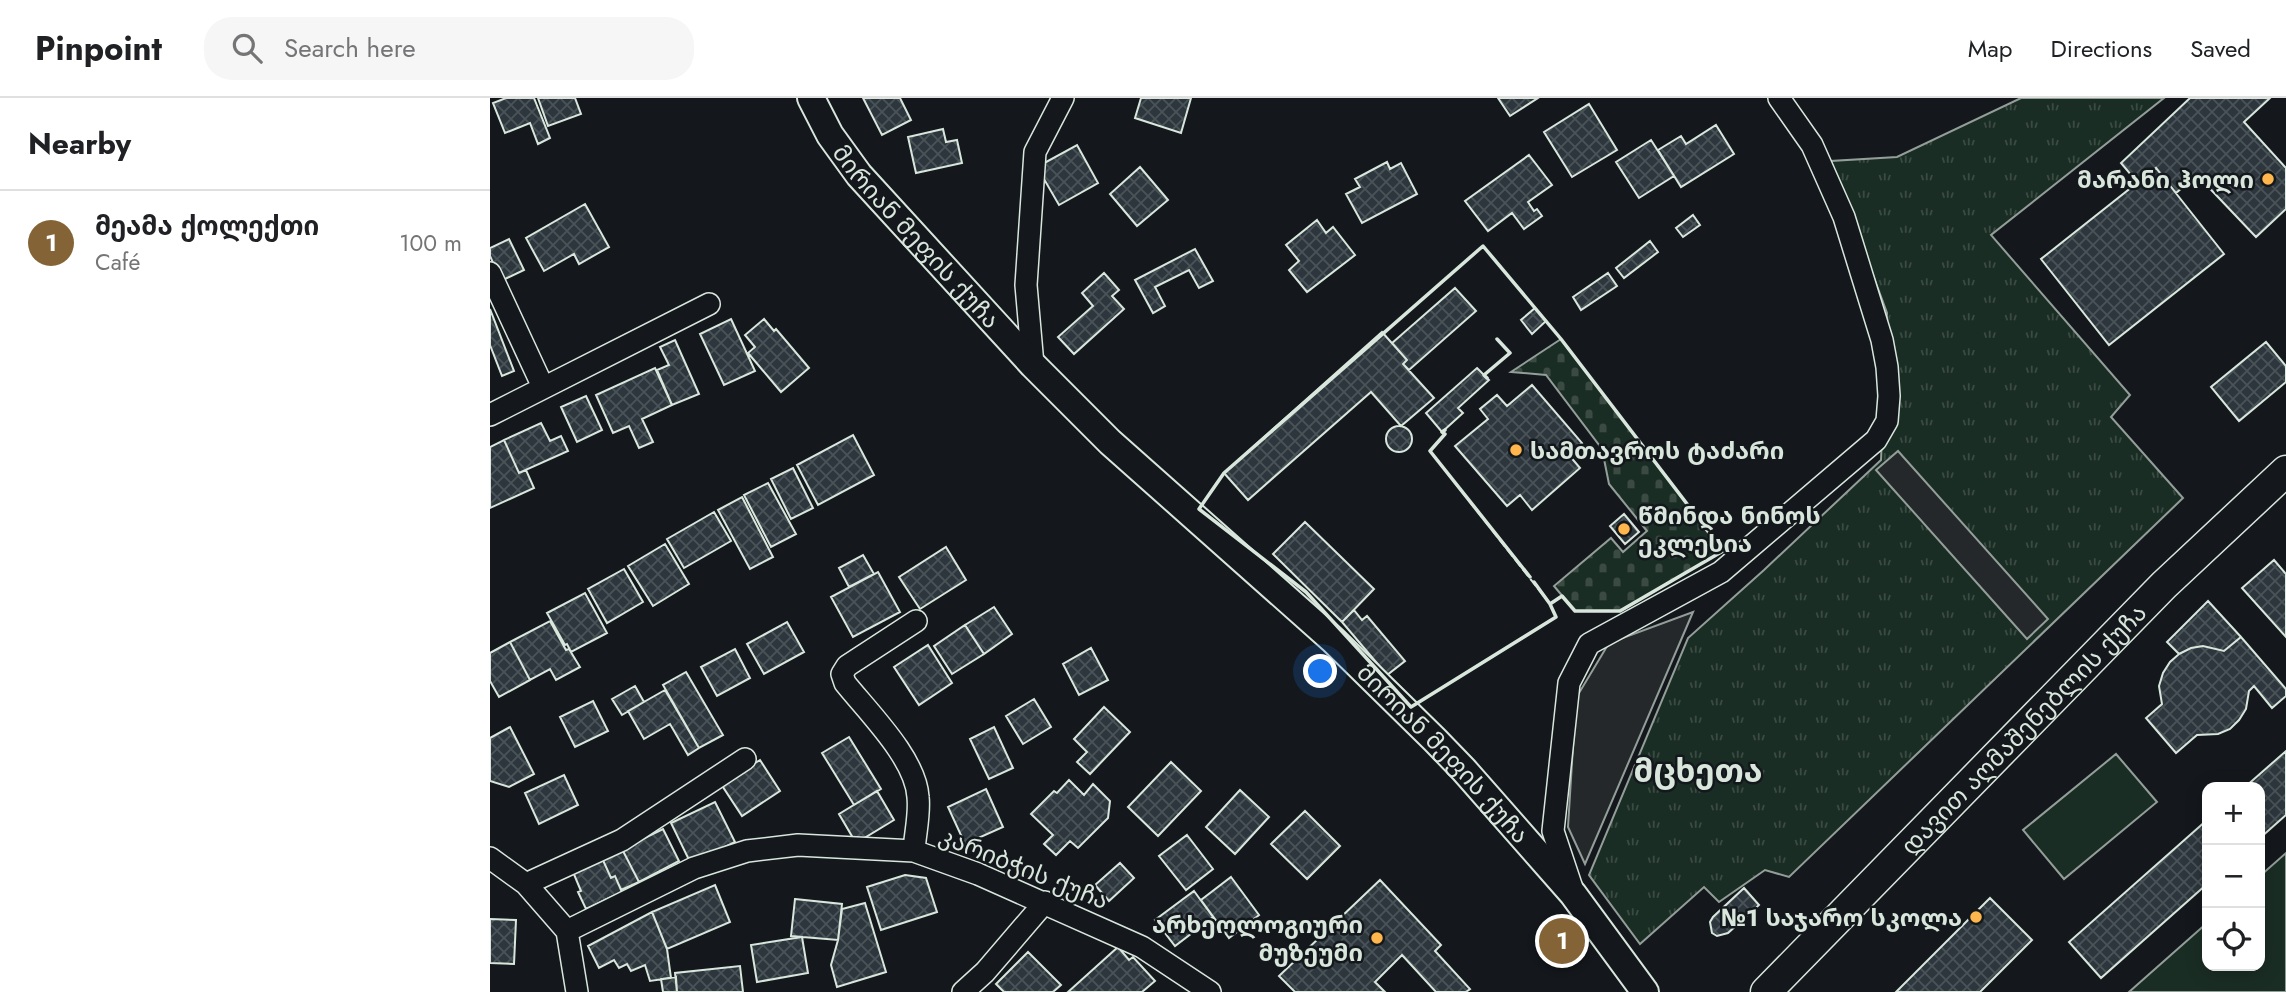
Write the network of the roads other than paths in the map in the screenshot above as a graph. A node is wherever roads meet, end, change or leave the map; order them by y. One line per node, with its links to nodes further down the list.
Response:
1 (811, 98): 6 (street, მირიან მეფის ქუჩა)
2 (1063, 98): 6 (street, მირიან მეფის ქუჩა)
3 (1779, 98): 15 (street)
4 (490, 273): 7 (street)
5 (709, 304): 7 (street)
6 (1033, 365): 15 (street, მირიან მეფის ქუჩა)
7 (543, 387): 8 (street)
8 (490, 415)
9 (2286, 471): 22 (main road, დავით აღმაშენებლის ქუჩა)
10 (916, 621): 12 (street)
11 (745, 759): 14 (street)
12 (914, 851): 16 (street, კარიბჭის ქუჩა); 17 (street, კარიბჭის ქუჩა)
13 (490, 858): 14 (street)
14 (526, 884): 17 (street)
15 (1573, 894): 21 (street, მირიან მეფის ქუჩა)
16 (1045, 902): 19 (street); 20 (street, კარიბჭის ქუჩა)
17 (567, 931): 18 (street)
18 (577, 992)
19 (963, 992)
20 (1210, 992)
21 (1645, 992)
22 (1766, 992)

